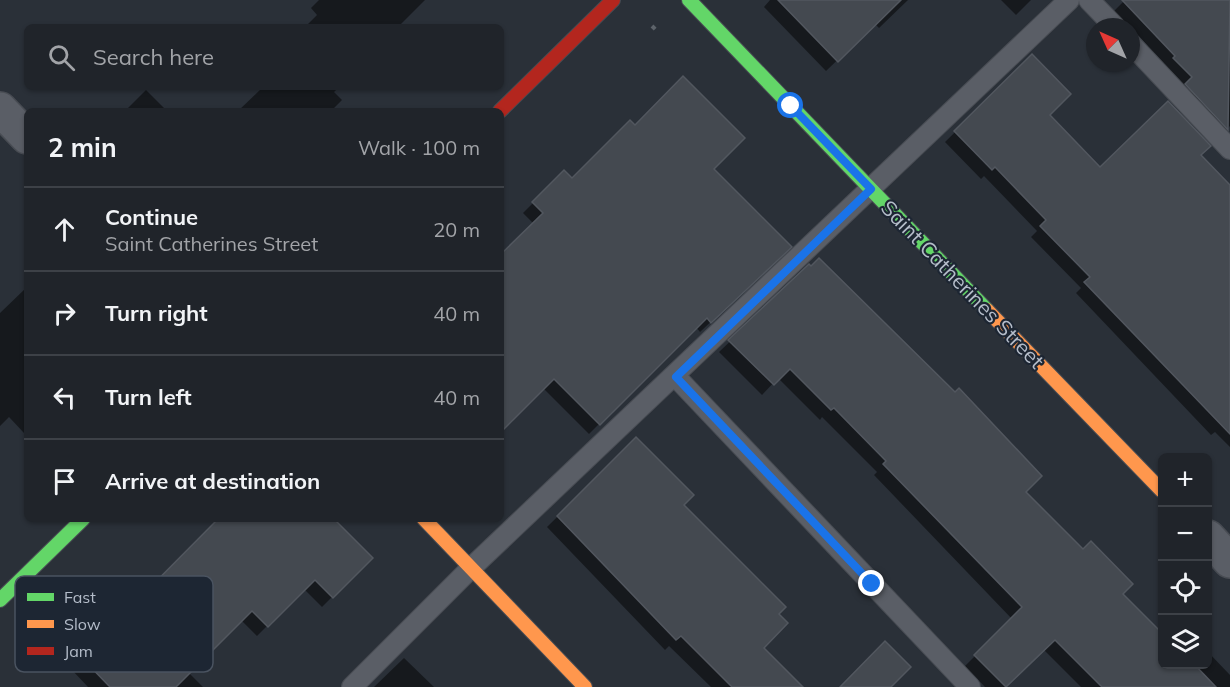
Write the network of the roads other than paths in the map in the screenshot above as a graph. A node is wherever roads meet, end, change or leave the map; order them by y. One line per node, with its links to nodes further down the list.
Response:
1 (613, 0): 7 (street)
2 (689, 0): 11 (street, Saint Catherines Street)
3 (1069, 0): 11 (lane)
4 (1089, 0): 5 (lane)
5 (1106, 18)
6 (1140, 53): 10 (lane)
7 (503, 108)
8 (0, 109): 9 (street)
9 (24, 134)
10 (1230, 148)
11 (871, 189): 12 (lane); 13 (street, Saint Catherines Street)
12 (676, 377): 18 (lane); 24 (lane)
13 (1158, 487)
14 (80, 522): 19 (street)
15 (427, 522): 18 (street)
16 (1212, 541): 17 (street)
17 (1230, 561)
18 (471, 568): 22 (lane); 23 (street)
19 (25, 576)
20 (15, 585): 21 (street)
21 (0, 600)
22 (352, 687)
23 (585, 687)
24 (970, 687)

